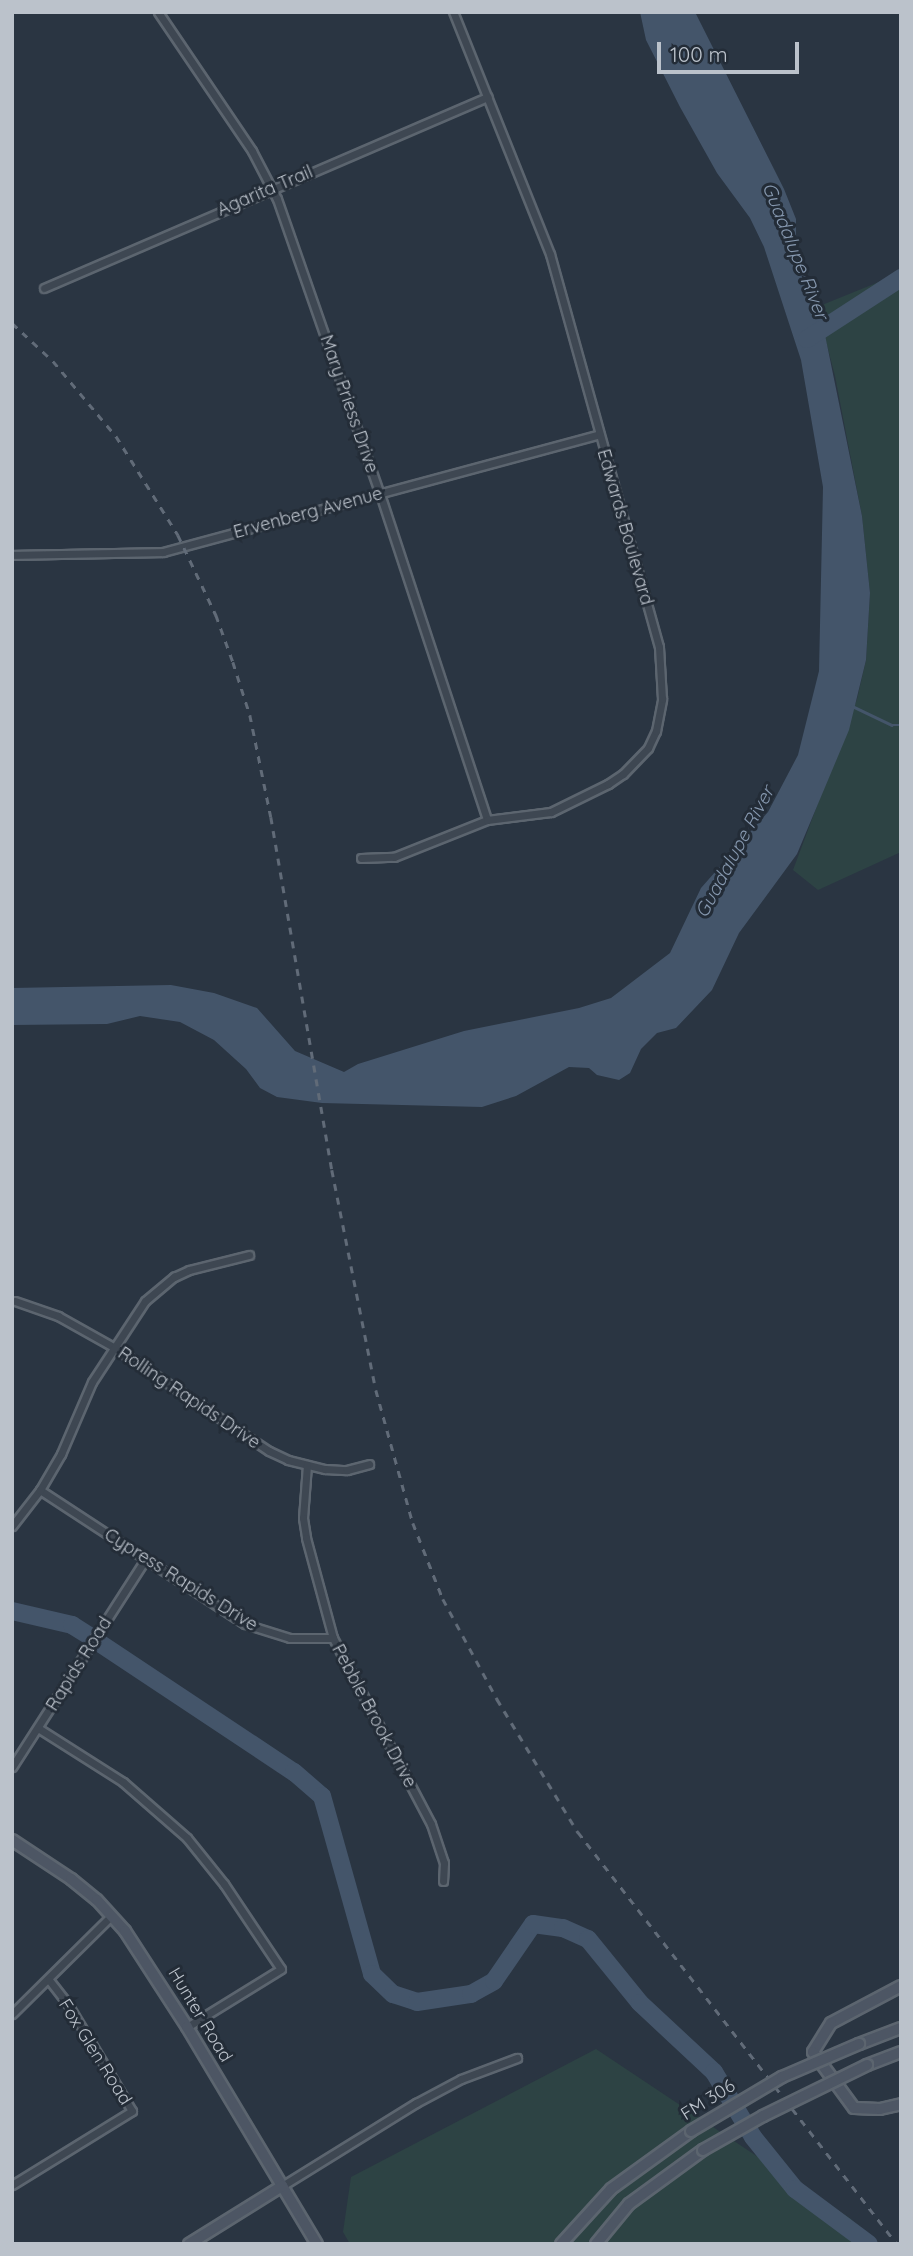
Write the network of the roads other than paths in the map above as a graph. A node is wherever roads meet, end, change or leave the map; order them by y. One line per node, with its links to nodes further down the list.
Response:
1 (158, 12): 4 (street, Mary Priess Drive)
2 (453, 12): 3 (street, Edwards Boulevard)
3 (488, 97): 4 (street, Agarita Trail); 6 (street, Edwards Boulevard)
4 (271, 188): 5 (street, Agarita Trail); 7 (street, Mary Priess Drive)
5 (44, 288)
6 (599, 435): 7 (street, Ervenberg Avenue); 9 (street, Edwards Boulevard)
7 (380, 494): 8 (street, Ervenberg Avenue); 9 (street, Mary Priess Drive)
8 (12, 555)
9 (487, 820): 10 (street, Edwards Boulevard)
10 (361, 858)
11 (249, 1255): 13 (street)
12 (15, 1301): 13 (street, Rolling Rapids Drive)
13 (115, 1348): 15 (street, Rolling Rapids Drive); 16 (street)
14 (369, 1464): 15 (street, Rolling Rapids Drive)
15 (307, 1465): 19 (street, Pebble Brook Drive)
16 (40, 1490): 17 (street); 18 (street, Cypress Rapids Drive)
17 (12, 1526)
18 (145, 1560): 19 (street, Cypress Rapids Drive); 20 (street, Rapids Road)
19 (332, 1638): 23 (street, Pebble Brook Drive)
20 (38, 1728): 21 (street, Rapids Road); 28 (street)
21 (12, 1767)
22 (12, 1840): 24 (main road, Hunter Road)
23 (443, 1881)
24 (111, 1916): 25 (street); 28 (main road, Hunter Road)
25 (49, 1980): 27 (street); 33 (street, Fox Glen Road)
26 (901, 1986): 32 (main road)
27 (12, 2014)
28 (187, 2027): 34 (main road, Hunter Road)
29 (901, 2028): 37 (main road, FM 306 / FM 306, bridge)
30 (901, 2052): 38 (main road, bridge)
31 (517, 2058): 34 (street)
32 (901, 2104)
33 (12, 2185)
34 (282, 2186): 35 (main road); 36 (main road, Hunter Road)
35 (188, 2244)
36 (317, 2244)
37 (561, 2244)
38 (596, 2244)

